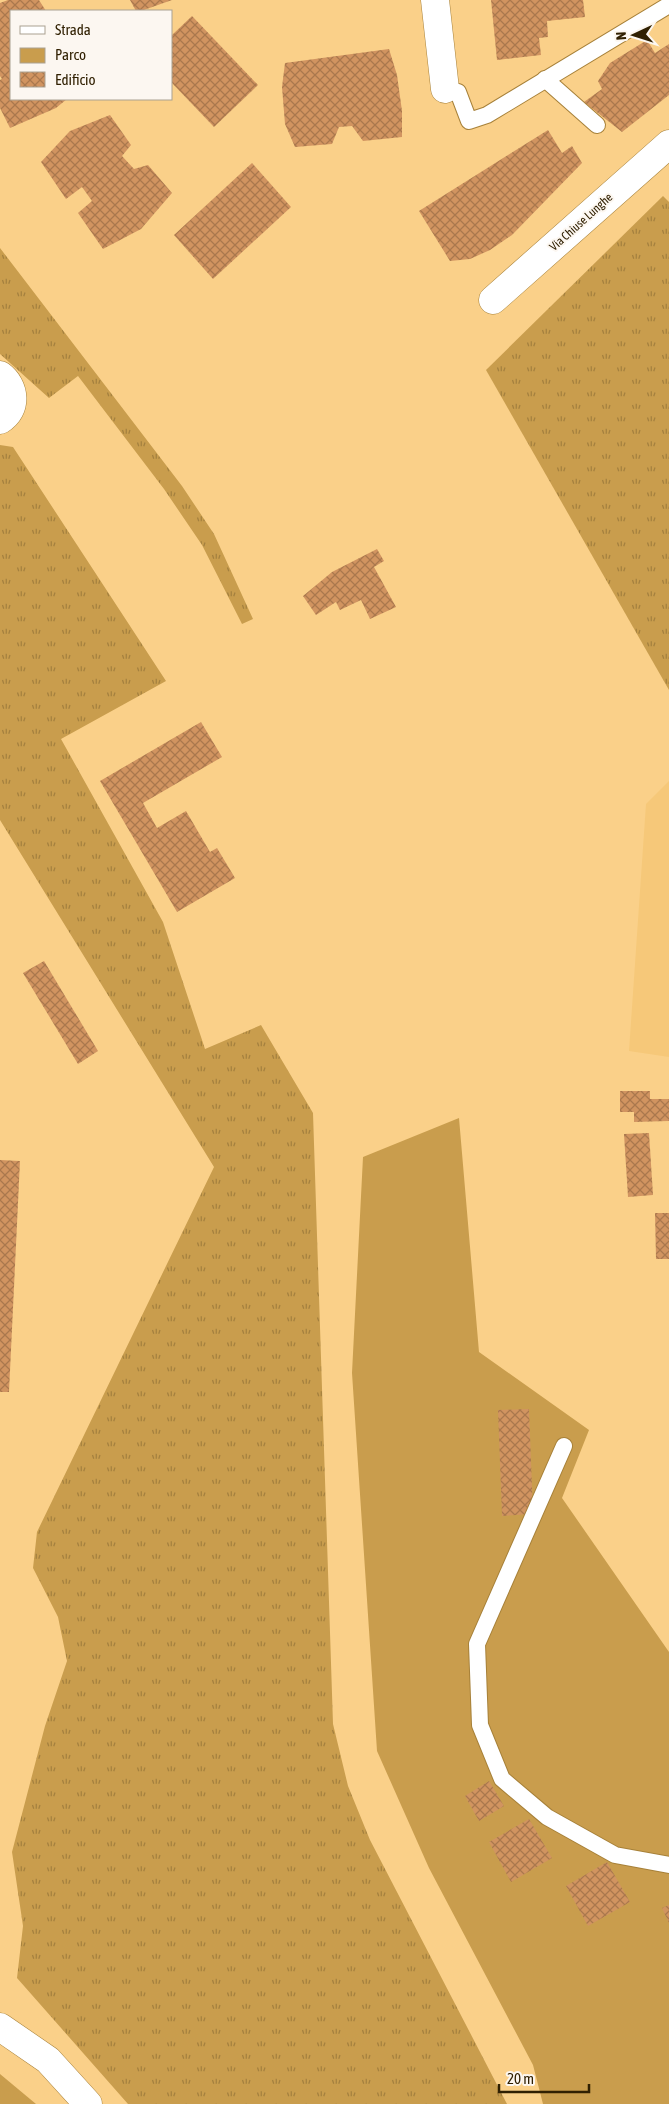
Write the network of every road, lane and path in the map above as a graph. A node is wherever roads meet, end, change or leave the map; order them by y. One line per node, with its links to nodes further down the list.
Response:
1 (435, 0): 4 (street)
2 (669, 5): 3 (lane)
3 (545, 80): 4 (lane); 5 (lane)
4 (445, 89)
5 (597, 125)
6 (669, 144): 7 (street, Via Chiuse Lunghe)
7 (494, 300)
8 (6, 382): 9 (street)
9 (0, 420)
10 (564, 1446): 11 (lane)
11 (669, 1865)
12 (0, 2027): 13 (street)
13 (88, 2104)

